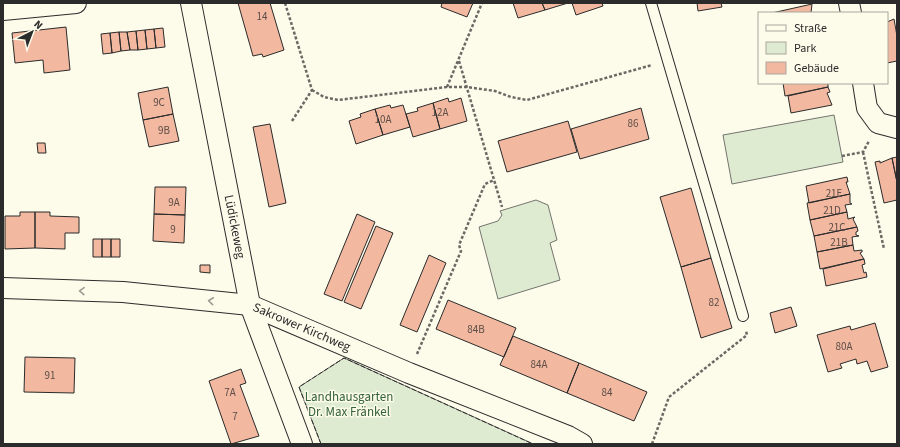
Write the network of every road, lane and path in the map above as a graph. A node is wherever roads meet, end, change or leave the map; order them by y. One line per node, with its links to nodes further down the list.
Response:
1 (76, 3): 6 (street)
2 (191, 3): 21 (street, Lüdickeweg)
3 (285, 3): 12 (path)
4 (482, 3): 7 (path)
5 (651, 3): 8 (lane)
6 (3, 10)
7 (459, 61): 10 (path); 11 (path)
8 (668, 61): 11 (path); 22 (lane)
9 (863, 84): 14 (street)
10 (447, 87): 11 (path); 12 (path)
11 (467, 87): 17 (path)
12 (312, 90): 13 (path)
13 (292, 121)
14 (888, 126): 15 (path)
15 (863, 152): 16 (path); 19 (path)
16 (842, 156)
17 (494, 180): 18 (path); 23 (path)
18 (502, 207)
19 (884, 249)
20 (3, 288): 21 (street, Sakrower Kirchweg, one-way to 20)
21 (250, 305): 23 (street, Sakrower Kirchweg); 24 (street, Lüdickeweg)
22 (743, 316): 26 (path)
23 (409, 373): 25 (street, Sakrower Kirchweg)
24 (302, 444)
25 (582, 444)
26 (652, 444)

